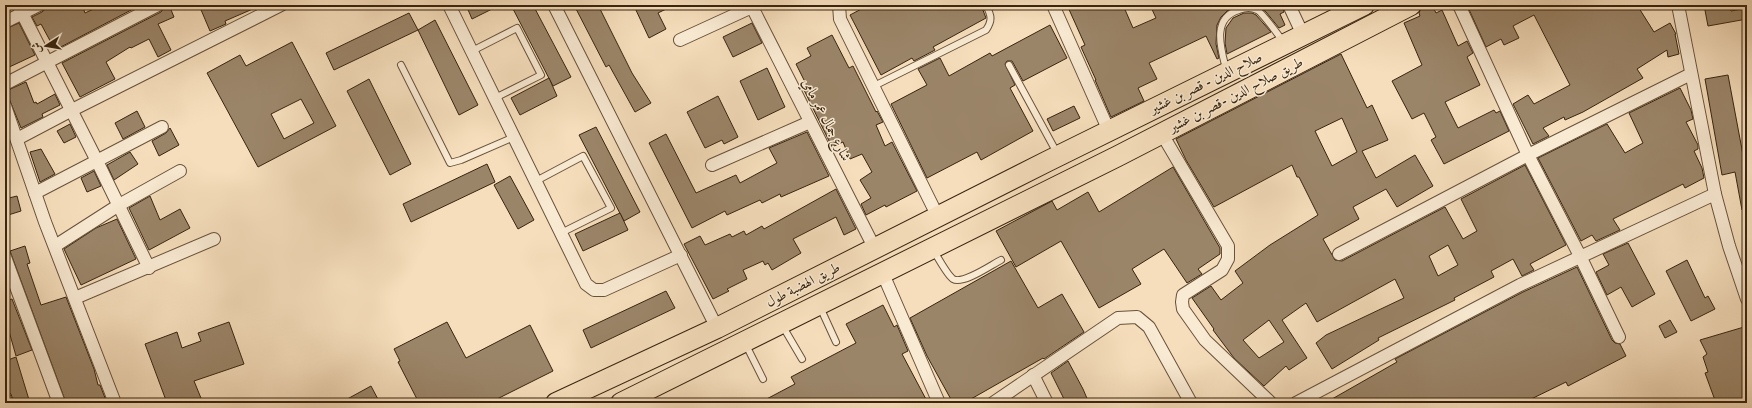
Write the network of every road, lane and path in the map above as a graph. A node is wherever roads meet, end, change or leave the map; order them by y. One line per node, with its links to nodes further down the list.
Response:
1 (39, 5): 15 (street)
2 (158, 5): 21 (street)
3 (280, 5): 30 (street)
4 (554, 5): 54 (street)
5 (840, 5): 27 (street)
6 (986, 5): 27 (lane)
7 (1053, 5): 33 (street)
8 (1289, 5): 17 (street)
9 (1364, 5): 17 (highway, صلاح الدين - قصر بن غشير)
10 (1410, 5): 34 (highway, طريق صلاح الدين -قصر بن غشير)
11 (1459, 5): 37 (street)
12 (1678, 5): 25 (street)
13 (451, 6): 20 (street)
14 (751, 6): 18 (street); 31 (street, شارع جمال عمر مامي)
15 (20, 9): 16 (street); 21 (street)
16 (5, 22)
17 (1303, 35): 19 (highway, صلاح الدين - قصر بن غشير)
18 (680, 40)
19 (1285, 44): 24 (highway, صلاح الدين - قصر بن غشير); 24 (lane)
20 (472, 51): 28 (street); 28 (lane)
21 (46, 62): 26 (street); 30 (street)
22 (402, 65): 35 (lane)
23 (1009, 65): 38 (lane)
24 (1226, 73): 33 (highway, صلاح الدين - قصر بن غشير)
25 (1691, 74): 37 (street); 45 (street)
26 (5, 84)
27 (874, 86): 47 (street)
28 (495, 98): 35 (street)
29 (5, 106): 36 (street)
30 (72, 110): 36 (street); 39 (street)
31 (810, 122): 40 (street); 51 (street, شارع جمال عمر مامي)
32 (162, 127): 39 (street)
33 (1109, 131): 38 (highway, صلاح الدين - قصر بن غشير)
34 (1162, 134): 43 (highway, طريق صلاح الدين -قصر بن غشير); 81 (street)
35 (514, 137): 42 (street)
36 (17, 139): 44 (street)
37 (1528, 155): 53 (street); 55 (street)
38 (1053, 158): 47 (highway, طريق الهضبة طول)
39 (97, 161): 44 (street); 46 (street)
40 (712, 165)
41 (180, 171): 46 (street)
42 (536, 181): 48 (street); 48 (lane)
43 (1061, 184): 52 (highway, طريق الهضبة طول)
44 (34, 193): 50 (street)
45 (1715, 194): 55 (street); 61 (street)
46 (119, 205): 50 (street); 58 (street)
47 (938, 217): 51 (highway, طريق الهضبة طول)
48 (561, 233): 54 (street)
49 (214, 239): 58 (street)
50 (55, 246): 60 (street)
51 (875, 249): 64 (highway, طريق الهضبة طول)
52 (932, 249): 57 (lane); 59 (highway, طريق الهضبة طول)
53 (1339, 254)
54 (681, 255): 64 (street)
55 (1580, 256): 65 (street); 82 (street)
56 (5, 257): 73 (street)
57 (1001, 260)
58 (149, 268): 60 (street)
59 (883, 274): 62 (highway, طريق الهضبة طول); 77 (street)
60 (75, 298): 74 (street)
61 (1747, 299)
62 (819, 305): 63 (highway, طريق الهضبة طول); 67 (lane)
63 (781, 324): 66 (highway, طريق الهضبة طول); 68 (lane)
64 (717, 328): 75 (highway, طريق الهضبة طول)
65 (1619, 336)
66 (745, 342): 70 (lane); 76 (highway, طريق الهضبة طول)
67 (836, 342)
68 (802, 360)
69 (1033, 375): 78 (street); 79 (street); 80 (street)
70 (763, 379)
71 (5, 399): 72 (street)
72 (7, 403)
73 (59, 403)
74 (116, 403)
75 (556, 403)
76 (621, 403)
77 (939, 403)
78 (993, 403)
79 (1047, 403)
80 (1190, 403)
81 (1271, 403)
82 (1296, 403)

